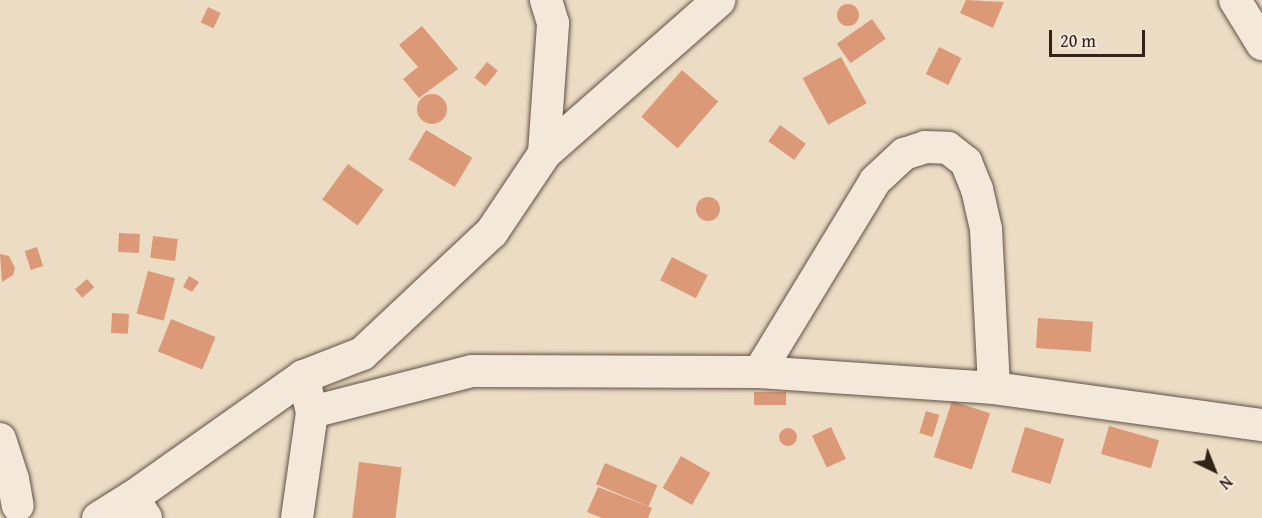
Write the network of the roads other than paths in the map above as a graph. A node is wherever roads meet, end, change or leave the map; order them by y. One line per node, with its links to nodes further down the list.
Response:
1 (546, 0): 5 (street)
2 (718, 0): 5 (street)
3 (1235, 0): 4 (street)
4 (1262, 44)
5 (544, 153): 7 (street)
6 (759, 372): 8 (street); 8 (street); 9 (street)
7 (303, 376): 9 (street); 13 (street)
8 (994, 388): 10 (street)
9 (312, 412): 15 (street)
10 (1262, 425)
11 (0, 440): 12 (street)
12 (15, 507)
13 (139, 508): 14 (street)
14 (98, 518)
15 (297, 518)

